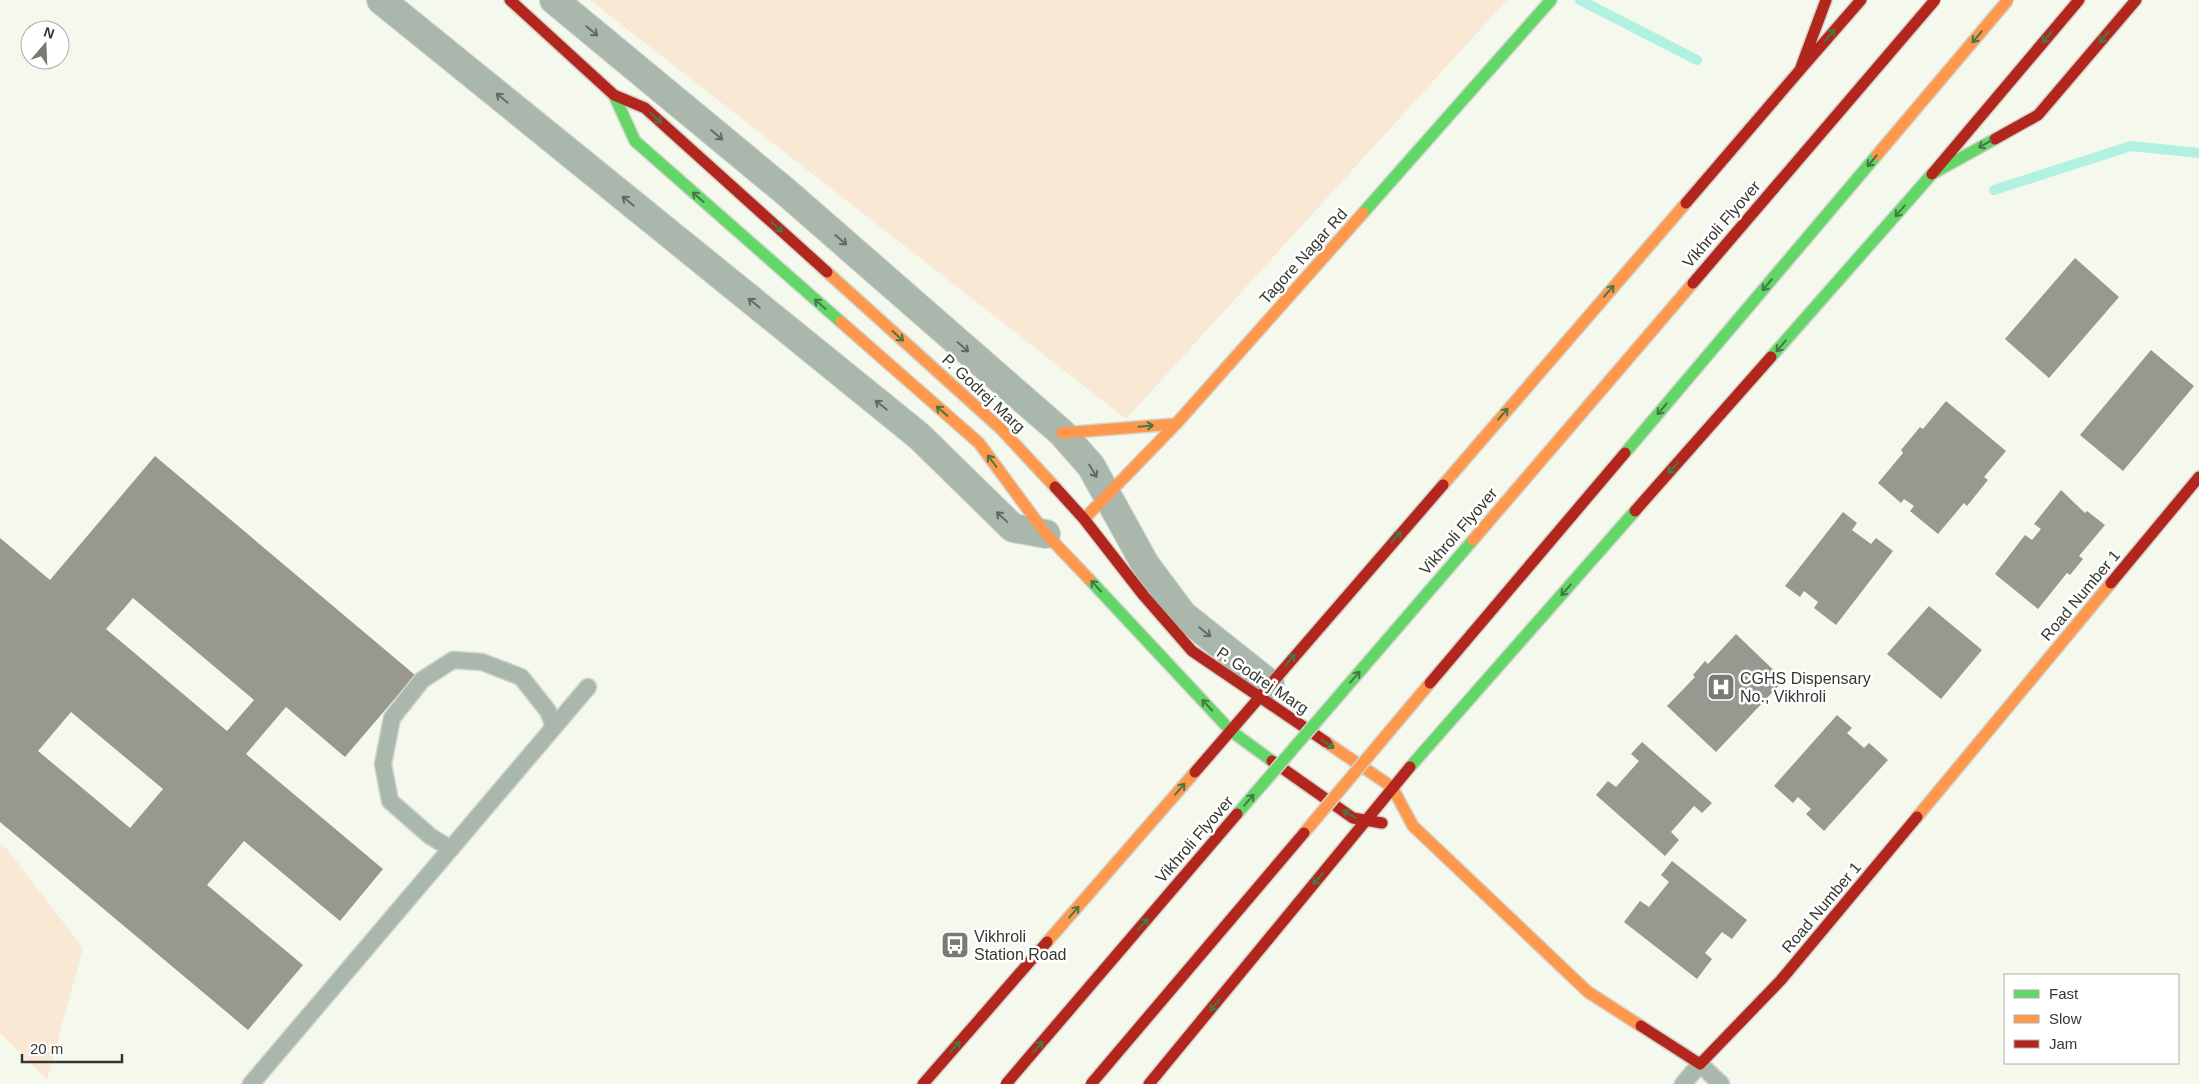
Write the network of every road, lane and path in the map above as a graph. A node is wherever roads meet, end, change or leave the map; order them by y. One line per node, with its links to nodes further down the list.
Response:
1 (381, 0): 19 (street, one-way to 1)
2 (510, 0): 12 (main road, P. Godrej Marg)
3 (554, 0): 15 (street, one-way to 15)
4 (1551, 0): 14 (main road, Tagore Nagar Rd)
5 (1826, 0): 11 (main road)
6 (1861, 0): 11 (main road, one-way to 6)
7 (1934, 0): 32 (main road, Vikhroli Flyover, one-way to 7, bridge)
8 (2008, 0): 33 (main road, one-way to 33, bridge)
9 (2078, 0): 13 (main road, one-way to 13)
10 (2136, 0): 13 (main road, one-way to 13)
11 (1800, 70): 22 (main road, one-way to 11)
12 (614, 95): 18 (main road, P. Godrej Marg, one-way to 18); 19 (main road, one-way to 12)
13 (1932, 174): 25 (main road, one-way to 25)
14 (1176, 424): 15 (main road, one-way to 14); 17 (main road, Tagore Nagar Rd)
15 (1062, 434): 17 (street, one-way to 17)
16 (2199, 477): 29 (main road, Road Number 1)
17 (1107, 495): 18 (main road, Tagore Nagar Rd); 20 (street)
18 (1084, 519): 20 (main road, P. Godrej Marg)
19 (1046, 534): 24 (main road, one-way to 19)
20 (1160, 600): 22 (street, one-way to 22)
21 (588, 687): 23 (lane)
22 (1264, 691): 24 (main road); 25 (main road, P. Godrej Marg, one-way to 25)
23 (554, 728): 28 (lane); 28 (lane)
24 (1231, 731): 26 (main road, one-way to 24); 31 (main road, one-way to 24)
25 (1392, 787): 26 (main road); 27 (main road, P. Godrej Marg)
26 (1367, 821): 27 (main road); 34 (main road, one-way to 34)
27 (1413, 826): 29 (main road)
28 (451, 849): 30 (lane)
29 (1700, 1064): 35 (lane); 36 (lane)
30 (251, 1084)
31 (923, 1084)
32 (1006, 1084)
33 (1091, 1084)
34 (1149, 1084)
35 (1683, 1084)
36 (1721, 1084)

